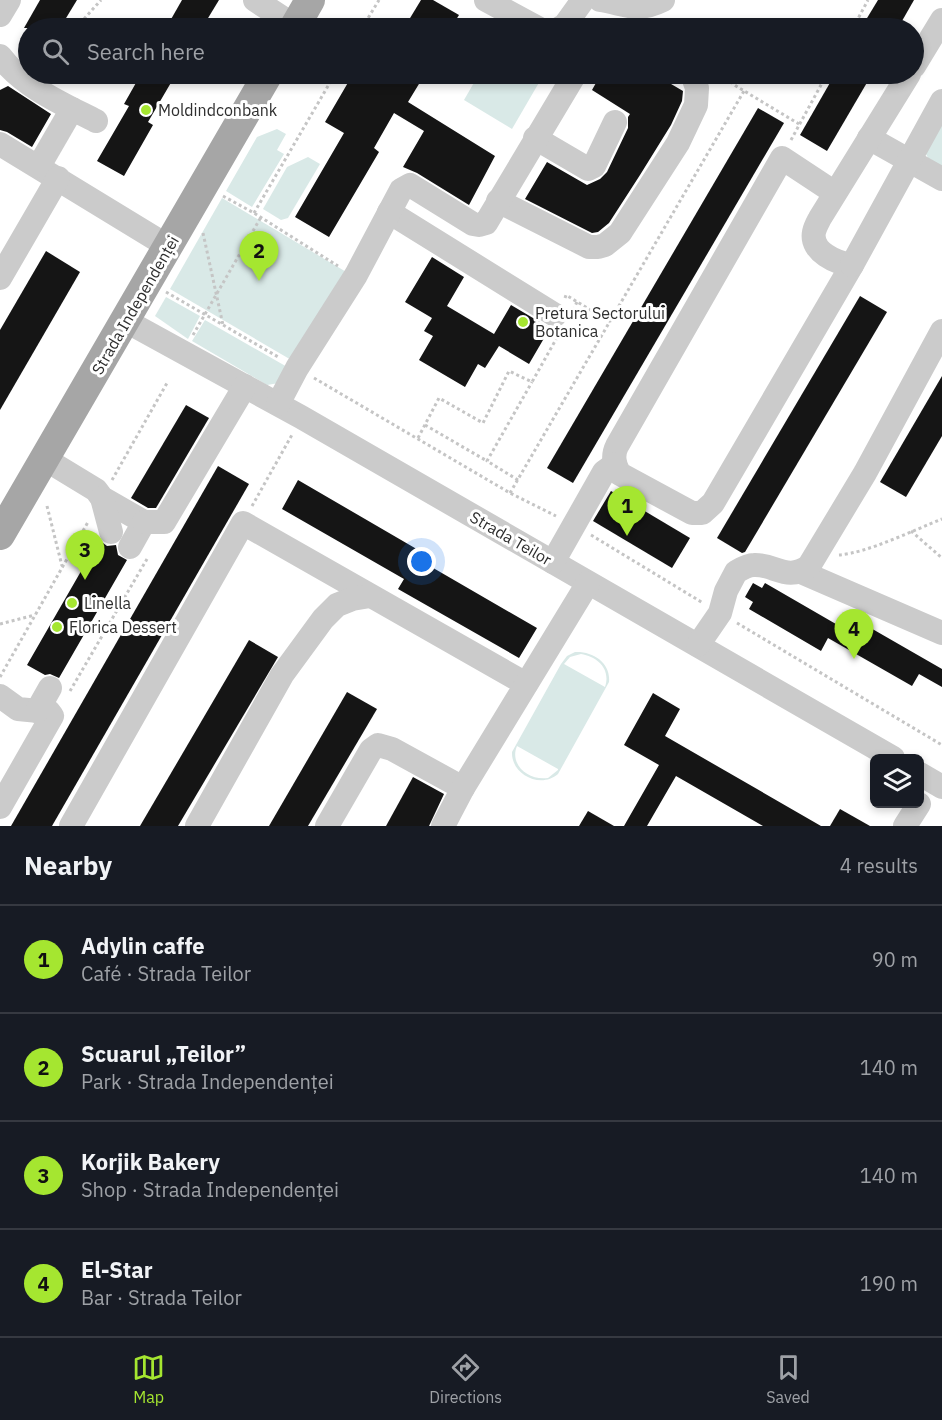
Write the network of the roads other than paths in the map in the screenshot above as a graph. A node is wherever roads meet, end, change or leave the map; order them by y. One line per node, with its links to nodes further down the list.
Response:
1 (9, 0): 8 (street)
2 (255, 0): 9 (street)
3 (309, 0): 10 (main road)
4 (486, 0): 11 (street)
5 (582, 0): 12 (street)
6 (600, 0): 7 (street)
7 (663, 0)
8 (0, 15)
9 (281, 18)
10 (299, 18)
11 (519, 18)
12 (570, 18)
13 (942, 20): 14 (street)
14 (924, 50)
15 (0, 56): 16 (street)
16 (18, 75)
17 (32, 84): 23 (street)
18 (262, 84): 35 (main road, Strada Independenței)
19 (569, 84): 26 (street)
20 (695, 84): 33 (street)
21 (903, 84): 27 (street)
22 (940, 107): 29 (street)
23 (72, 109): 24 (street); 30 (street)
24 (96, 121)
25 (615, 122): 26 (street)
26 (535, 138): 33 (street)
27 (869, 138): 29 (street); 32 (street)
28 (0, 144): 30 (street)
29 (909, 160): 31 (street); 36 (street)
30 (49, 172): 35 (street); 37 (street)
31 (942, 179)
32 (835, 193): 36 (street); 44 (street)
33 (498, 201): 34 (street)
34 (389, 212): 38 (street); 42 (street)
35 (169, 247): 39 (main road, Strada Independenței)
36 (852, 265): 44 (street)
37 (2, 268)
38 (563, 314)
39 (126, 321): 41 (street, Strada Teilor); 43 (main road, Strada Independenței)
40 (942, 331): 51 (street)
41 (245, 386): 42 (street, Strada Teilor); 46 (street)
42 (278, 404): 50 (street, Strada Teilor)
43 (45, 459): 45 (street); 48 (main road, Strada Independenței)
44 (615, 464): 50 (street)
45 (102, 498): 46 (street); 47 (street)
46 (144, 522): 49 (street)
47 (111, 532)
48 (0, 533)
49 (140, 550)
50 (553, 562): 52 (street, Strada Teilor)
51 (809, 564): 54 (street); 55 (street)
52 (588, 583): 55 (street, Strada Teilor); 56 (street)
53 (370, 596): 56 (street); 64 (street); 65 (street)
54 (942, 633)
55 (698, 645): 60 (street, Strada Teilor)
56 (526, 684): 61 (street)
57 (50, 688): 59 (street)
58 (0, 696): 59 (street)
59 (44, 714): 62 (street)
60 (884, 754)
61 (463, 788): 66 (street); 67 (street)
62 (0, 807)
63 (916, 808): 68 (street)
64 (71, 826)
65 (197, 826)
66 (327, 826)
67 (443, 826)
68 (906, 826)

